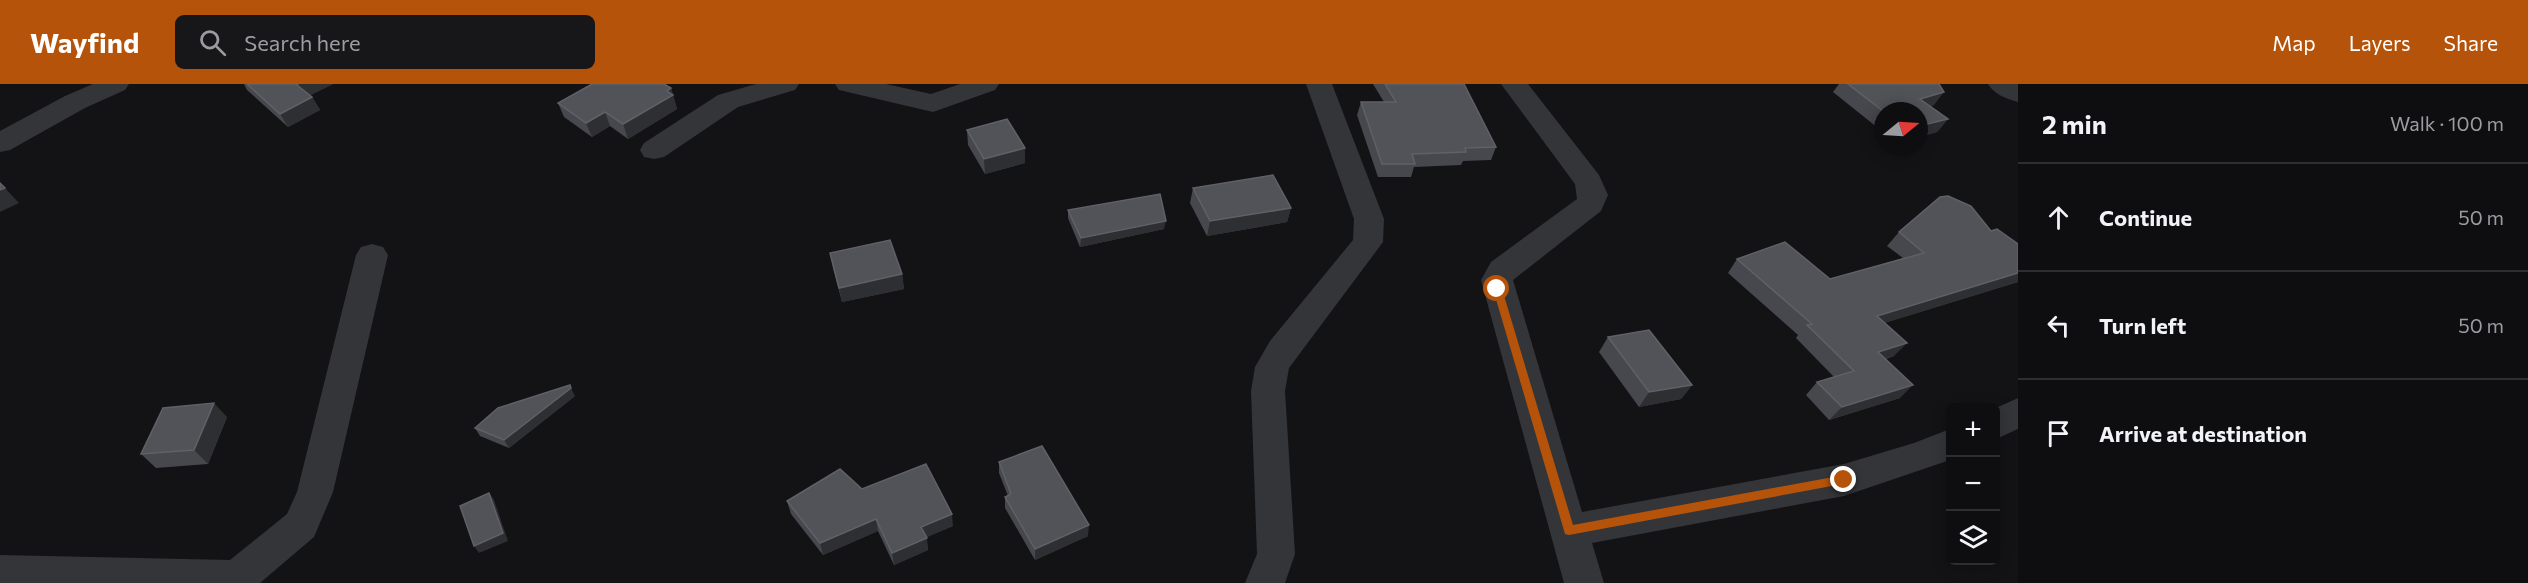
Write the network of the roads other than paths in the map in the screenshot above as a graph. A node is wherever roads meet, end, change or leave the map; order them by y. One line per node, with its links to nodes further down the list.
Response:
1 (116, 84): 8 (street)
2 (786, 84): 11 (street)
3 (848, 84): 4 (street)
4 (986, 84)
5 (1319, 84): 19 (street)
6 (1515, 84): 16 (street)
7 (2001, 84): 9 (street)
8 (76, 93): 10 (street)
9 (2018, 93)
10 (0, 143)
11 (654, 150)
12 (372, 255): 18 (street)
13 (2018, 412): 14 (street)
14 (2000, 422)
15 (1946, 446): 16 (street)
16 (1569, 531): 20 (street)
17 (0, 573): 18 (street)
18 (234, 581)
19 (1265, 583)
20 (1584, 583)

